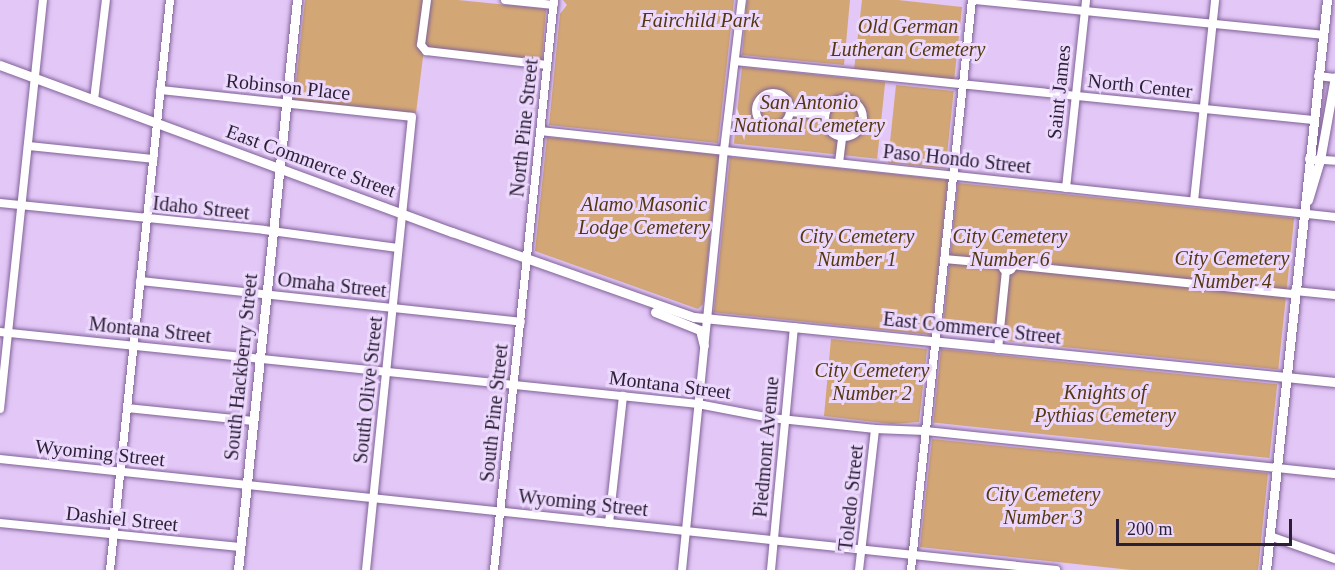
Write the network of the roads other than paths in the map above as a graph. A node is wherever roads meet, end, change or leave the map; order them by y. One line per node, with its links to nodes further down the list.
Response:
1 (43, 0): 20 (street)
2 (106, 0): 25 (street)
3 (170, 0): 23 (street)
4 (297, 0): 26 (main road, South Hackberry Street)
5 (427, 0): 18 (street)
6 (506, 0): 12 (street)
7 (742, 0): 16 (street)
8 (973, 0): 13 (street); 22 (street)
9 (1086, 0): 13 (street, Saint James)
10 (1215, 0): 14 (street)
11 (1327, 0): 15 (main road)
12 (554, 3): 18 (street, North Pine Street)
13 (1085, 11): 14 (street); 24 (street, Saint James)
14 (1213, 24): 15 (street); 27 (street)
15 (1323, 35): 19 (main road)
16 (735, 61): 22 (street, North Center); 36 (street)
17 (0, 64): 20 (main road, East Commerce Street)
18 (547, 65): 33 (street, North Pine Street)
19 (1318, 76): 21 (street); 31 (main road)
20 (35, 77): 25 (main road, East Commerce Street); 35 (street)
21 (1335, 78): 39 (main road)
22 (963, 84): 24 (street, North Center); 43 (street)
23 (160, 90): 26 (street, Robinson Place); 32 (street)
24 (1075, 96): 27 (street, North Center); 44 (street, Saint James)
25 (94, 100): 32 (main road, East Commerce Street)
26 (286, 104): 30 (street, Robinson Place); 42 (main road, South Hackberry Street)
27 (1204, 108): 31 (street, North Center); 45 (street)
28 (790, 112): 28 (street); 29 (street)
29 (824, 115): 34 (street); 34 (street)
30 (412, 117): 48 (street, South Olive Street)
31 (1313, 120): 38 (main road)
32 (157, 123): 37 (street); 42 (main road, East Commerce Street)
33 (540, 131): 36 (street, Paso Hondo Street); 54 (street, North Pine Street)
34 (842, 137): 41 (street)
35 (28, 146): 37 (street); 47 (street)
36 (724, 150): 41 (street, Paso Hondo Street); 63 (street)
37 (153, 159): 51 (street)
38 (1309, 159): 39 (street); 49 (main road)
39 (1320, 160): 40 (street); 49 (main road)
40 (1335, 161)
41 (839, 163): 43 (street, Paso Hondo Street)
42 (280, 167): 48 (main road, East Commerce Street); 52 (main road, South Hackberry Street)
43 (953, 176): 44 (street, Paso Hondo Street); 55 (street)
44 (1066, 188): 45 (street, Paso Hondo Street)
45 (1194, 201): 49 (street, Paso Hondo Street)
46 (0, 203): 47 (street, Idaho Street)
47 (21, 205): 51 (street, Idaho Street); 66 (street)
48 (402, 213): 53 (street, South Olive Street); 54 (main road, East Commerce Street)
49 (1303, 213): 50 (street, Paso Hondo Street); 59 (main road)
50 (1335, 217)
51 (147, 219): 52 (street, Idaho Street); 57 (street)
52 (273, 232): 53 (street, Idaho Street); 61 (main road, South Hackberry Street)
53 (398, 248): 62 (street, South Olive Street)
54 (527, 259): 58 (main road, East Commerce Street); 64 (street, South Pine Street)
55 (944, 259): 56 (street); 67 (street)
56 (1006, 267): 59 (street); 70 (street)
57 (140, 282): 61 (street, Omaha Street); 68 (street)
58 (610, 289): 63 (main road, East Commerce Street); 69 (main road, East Commerce Street)
59 (1295, 293): 60 (street); 73 (main road)
60 (1335, 295)
61 (266, 296): 62 (street, Omaha Street); 71 (main road, South Hackberry Street)
62 (392, 308): 64 (street, Omaha Street); 72 (street, South Olive Street)
63 (707, 319): 65 (main road, East Commerce Street); 69 (street)
64 (521, 322): 75 (street, South Pine Street)
65 (794, 327): 67 (main road, East Commerce Street); 80 (street, Piedmont Avenue)
66 (4, 332): 68 (street, Montana Street); 79 (street)
67 (934, 342): 70 (main road, East Commerce Street); 83 (street)
68 (133, 344): 71 (street, Montana Street); 78 (street)
69 (704, 346): 77 (street)
70 (998, 349): 73 (main road, East Commerce Street)
71 (260, 358): 72 (street, Montana Street); 81 (main road, South Hackberry Street)
72 (387, 372): 75 (street, Montana Street); 89 (street, South Olive Street)
73 (1285, 377): 74 (main road, East Commerce Street); 85 (main road)
74 (1335, 382)
75 (514, 384): 76 (street, Montana Street); 90 (street, South Pine Street)
76 (622, 396): 77 (street, Montana Street); 92 (street)
77 (698, 404): 80 (street, Montana Street); 93 (street)
78 (127, 408): 81 (street); 86 (street)
79 (0, 409)
80 (786, 419): 82 (street, Montana Street); 96 (street, Piedmont Avenue)
81 (253, 421): 88 (main road, South Hackberry Street)
82 (875, 429): 83 (street, Montana Street); 98 (street, Toledo Street)
83 (925, 431): 85 (street, Montana Street); 99 (street)
84 (0, 459): 86 (street, Wyoming Street)
85 (1276, 468): 87 (street, Montana Street); 95 (main road)
86 (120, 471): 88 (street, Wyoming Street); 94 (street)
87 (1335, 474)
88 (246, 485): 89 (street, Wyoming Street); 97 (main road, South Hackberry Street)
89 (373, 498): 90 (street, Wyoming Street); 103 (street, South Olive Street)
90 (501, 512): 92 (street, Wyoming Street); 104 (street, South Pine Street)
91 (0, 522): 94 (street, Dashiel Street)
92 (609, 523): 93 (street, Wyoming Street)
93 (686, 530): 96 (street, Wyoming Street); 105 (street)
94 (114, 535): 97 (street, Dashiel Street); 101 (street)
95 (1270, 536): 100 (street); 110 (main road)
96 (774, 540): 98 (street, Wyoming Street); 106 (street, Piedmont Avenue)
97 (240, 547): 102 (main road, South Hackberry Street)
98 (861, 549): 99 (street, Wyoming Street); 107 (street, Toledo Street)
99 (912, 554): 108 (street); 109 (street, Wyoming Street)
100 (1335, 560)
101 (110, 570)
102 (238, 570)
103 (366, 570)
104 (494, 570)
105 (682, 570)
106 (771, 570)
107 (859, 570)
108 (911, 570)
109 (1056, 570)
110 (1266, 570)

